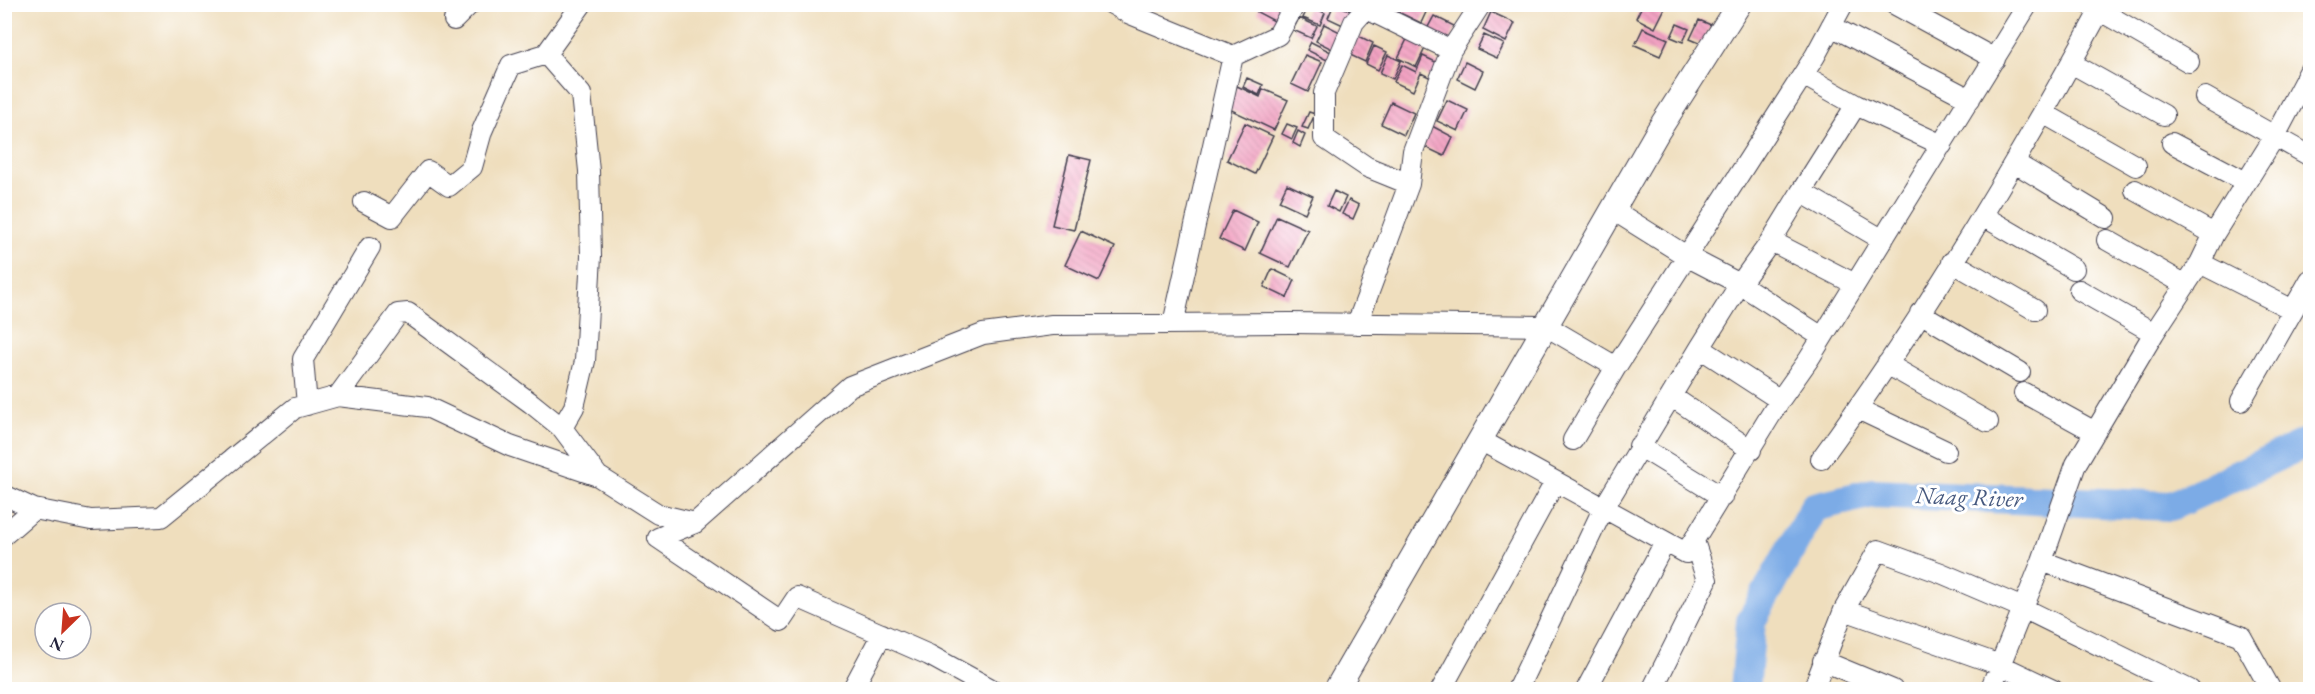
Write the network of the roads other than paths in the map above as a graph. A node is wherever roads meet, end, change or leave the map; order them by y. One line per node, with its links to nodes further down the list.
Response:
1 (470, 4): 12 (street)
2 (582, 4): 15 (street)
3 (1295, 4): 16 (street)
4 (1480, 4): 14 (street)
5 (1739, 4): 38 (street)
6 (1843, 4): 13 (street)
7 (1894, 4): 17 (street)
8 (2028, 4): 17 (street)
9 (1125, 7): 16 (street)
10 (1369, 7): 14 (street); 34 (street)
11 (2094, 8): 18 (street); 19 (street)
12 (454, 20)
13 (1831, 26): 21 (street); 23 (street)
14 (1451, 50): 34 (street)
15 (546, 54): 37 (street); 75 (street)
16 (1233, 56): 58 (street)
17 (1995, 59): 23 (street)
18 (2189, 62)
19 (2071, 63): 25 (street); 26 (street)
20 (2310, 70): 27 (street)
21 (1803, 75): 24 (street); 46 (street)
22 (2205, 96): 27 (street)
23 (1971, 99): 29 (street)
24 (1856, 105): 29 (street); 36 (street)
25 (2043, 114): 31 (street); 32 (street)
26 (2164, 115)
27 (2275, 136): 30 (street); 33 (street)
28 (2172, 143): 33 (street)
29 (1942, 145): 42 (street)
30 (2310, 156)
31 (2015, 163): 39 (street); 40 (street)
32 (2136, 166)
33 (2246, 182): 41 (street)
34 (1409, 184): 59 (street)
35 (2135, 190): 41 (street)
36 (1801, 192): 42 (street); 44 (street)
37 (364, 202)
38 (1613, 210): 46 (street); 60 (street)
39 (1983, 216): 47 (street); 49 (street)
40 (2106, 218)
41 (2214, 234): 48 (street)
42 (1883, 240): 52 (street)
43 (2107, 240): 53 (street)
44 (1771, 241): 51 (street); 52 (street)
45 (370, 247): 72 (street)
46 (1688, 257): 51 (street); 65 (street)
47 (1952, 262): 55 (street); 57 (street)
48 (2200, 263): 53 (street); 56 (street)
49 (2074, 269)
50 (2310, 280): 56 (street)
51 (1740, 284): 62 (street); 63 (street)
52 (1856, 284): 62 (street)
53 (2186, 285): 61 (street)
54 (2079, 290): 61 (street)
55 (2035, 310)
56 (2293, 310): 71 (street)
57 (1920, 313): 64 (street); 66 (street)
58 (1173, 324): 59 (street); 89 (street)
59 (1357, 324): 60 (street)
60 (1546, 326): 65 (street); 77 (street)
61 (2154, 333): 76 (street)
62 (1822, 337): 70 (street)
63 (1700, 348): 69 (street); 70 (street)
64 (1887, 364): 73 (street); 74 (street)
65 (1616, 367): 78 (street)
66 (2020, 372)
67 (2024, 393): 76 (street)
68 (338, 396): 72 (street); 75 (street); 83 (street)
69 (1671, 396): 79 (street); 80 (street)
70 (1780, 400): 80 (street)
71 (2241, 400)
72 (308, 405): 87 (street)
73 (1858, 409): 81 (street); 82 (street)
74 (1988, 422)
75 (562, 428): 83 (street)
76 (2095, 432): 93 (street)
77 (1480, 440): 84 (street); 103 (street)
78 (1573, 440)
79 (1639, 446): 86 (street); 88 (street)
80 (1751, 450): 86 (street)
81 (1946, 451)
82 (1821, 459)
83 (598, 476): 89 (street)
84 (1554, 482): 88 (street); 104 (street)
85 (4, 495): 87 (street)
86 (1722, 497): 91 (street)
87 (34, 508): 90 (street)
88 (1603, 509): 92 (street); 100 (street)
89 (695, 523): 96 (street)
90 (4, 535)
91 (1694, 541): 92 (street); 106 (street)
92 (1665, 542): 105 (street)
93 (2042, 561): 94 (street); 112 (street)
94 (2023, 608): 95 (street); 98 (street); 111 (street)
95 (1844, 610): 97 (street); 98 (street)
96 (882, 634): 99 (street); 101 (street)
97 (1823, 661): 107 (street); 108 (street)
98 (2000, 665): 109 (street); 110 (street)
99 (972, 685): 102 (street)
100 (1517, 689)
101 (852, 690)
102 (993, 690)
103 (1336, 690)
104 (1441, 690)
105 (1586, 690)
106 (1652, 690)
107 (1813, 690)
108 (1893, 690)
109 (1990, 690)
110 (2054, 690)
111 (2190, 690)
112 (2271, 690)

